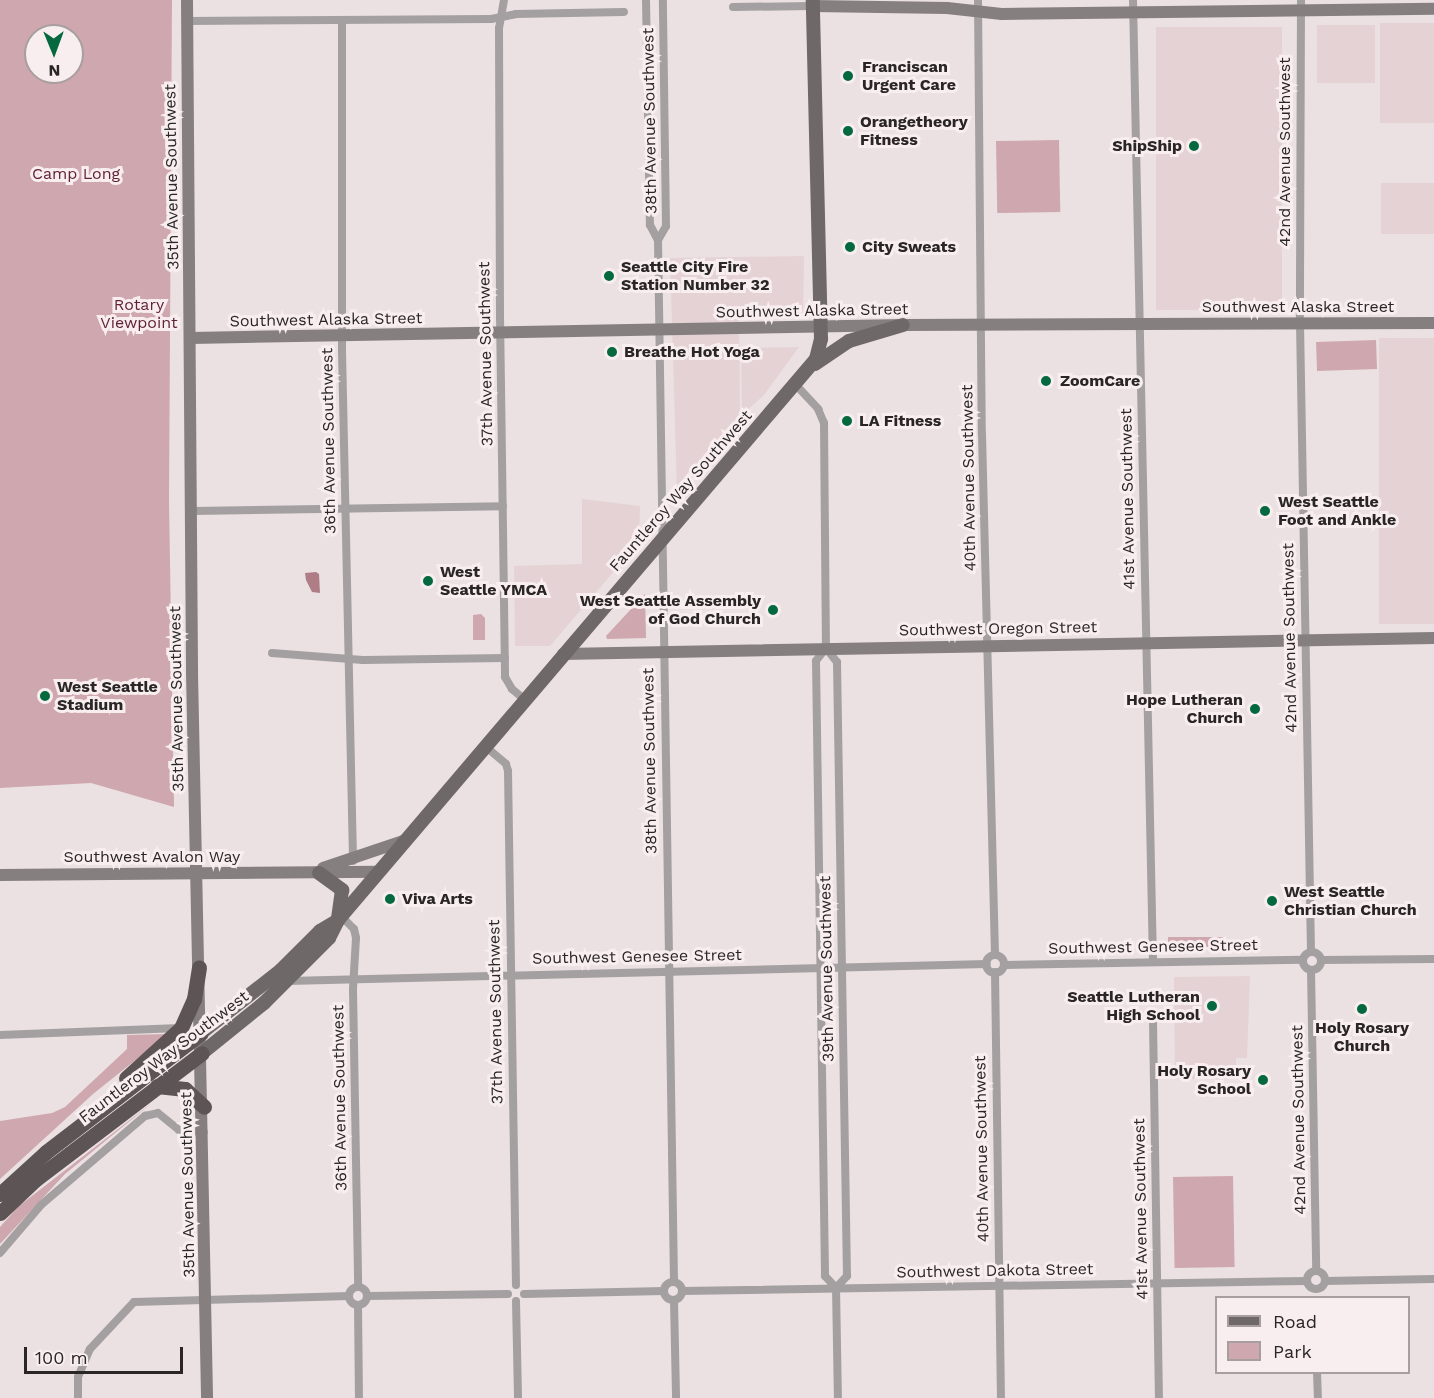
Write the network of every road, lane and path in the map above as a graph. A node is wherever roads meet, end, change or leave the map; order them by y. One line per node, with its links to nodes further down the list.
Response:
1 (187, 0): 13 (street, 35th Avenue Southwest)
2 (504, 0): 12 (street, 37th Avenue Southwest)
3 (646, 0): 15 (street, 38th Avenue Southwest)
4 (663, 0): 15 (street, 38th Avenue Southwest)
5 (813, 3): 7 (street); 9 (street); 21 (main road, Fauntleroy Way Southwest)
6 (1301, 5): 8 (street); 10 (street); 16 (street, 42nd Avenue Southwest)
7 (978, 6): 8 (street); 20 (street, 40th Avenue Southwest)
8 (1133, 6): 18 (street, 41st Avenue Southwest)
9 (733, 7)
10 (1434, 9)
11 (624, 12): 12 (street)
12 (501, 17): 14 (street); 23 (street, 37th Avenue Southwest)
13 (187, 21): 14 (street); 25 (street, 35th Avenue Southwest)
14 (342, 21): 24 (street, 36th Avenue Southwest)
15 (658, 240): 22 (street, 38th Avenue Southwest)
16 (1300, 323): 17 (street, Southwest Alaska Street); 18 (street, Southwest Alaska Street); 33 (street, 42nd Avenue Southwest)
17 (1434, 323)
18 (1140, 324): 20 (street, Southwest Alaska Street); 34 (street, 41st Avenue Southwest)
19 (903, 325): 20 (street, Southwest Alaska Street); 21 (street, Southwest Alaska Street); 26 (main road)
20 (980, 325): 35 (street, 40th Avenue Southwest)
21 (821, 327): 22 (street, Southwest Alaska Street); 26 (main road, Fauntleroy Way Southwest)
22 (657, 330): 23 (street, Southwest Alaska Street); 31 (street, 38th Avenue Southwest)
23 (500, 333): 24 (street, Southwest Alaska Street); 28 (street, 37th Avenue Southwest)
24 (342, 336): 25 (street, Southwest Alaska Street); 29 (street, 36th Avenue Southwest)
25 (191, 339): 30 (street, 35th Avenue Southwest)
26 (811, 367): 27 (main road, Fauntleroy Way Southwest)
27 (796, 385): 31 (main road, Fauntleroy Way Southwest); 36 (street, 39th Avenue Southwest)
28 (503, 506): 29 (street); 41 (street, 37th Avenue Southwest)
29 (345, 508): 30 (street); 40 (street, 36th Avenue Southwest)
30 (193, 511): 47 (street, 35th Avenue Southwest)
31 (663, 544): 37 (street, 38th Avenue Southwest); 39 (main road, Fauntleroy Way Southwest)
32 (1434, 638): 33 (street, Southwest Oregon Street)
33 (1305, 640): 34 (street, Southwest Oregon Street); 53 (street, 42nd Avenue Southwest)
34 (1147, 643): 35 (street, Southwest Oregon Street); 58 (street, 41st Avenue Southwest)
35 (988, 645): 36 (street, Southwest Oregon Street); 54 (street, 40th Avenue Southwest)
36 (826, 648): 37 (street, Southwest Oregon Street); 62 (street, 39th Avenue Southwest); 63 (street, 39th Avenue Southwest)
37 (664, 650): 39 (street, Southwest Oregon Street); 65 (street, 38th Avenue Southwest)
38 (272, 653): 40 (street)
39 (562, 654): 42 (main road, Fauntleroy Way Southwest)
40 (348, 657): 41 (street); 45 (street, 36th Avenue Southwest)
41 (505, 658): 42 (street, 37th Avenue Southwest)
42 (525, 700): 43 (main road, Fauntleroy Way Southwest)
43 (486, 747): 44 (main road, Fauntleroy Way Southwest); 67 (street, 37th Avenue Southwest)
44 (407, 840): 45 (street, Southwest Avalon Way); 46 (main road, Fauntleroy Way Southwest)
45 (353, 861): 48 (street, Southwest Avalon Way); 50 (street)
46 (379, 872): 50 (street, Southwest Avalon Way); 52 (main road, Fauntleroy Way Southwest)
47 (196, 873): 48 (street, Southwest Avalon Way); 51 (street, Southwest Avalon Way); 61 (street, 35th Avenue Southwest)
48 (305, 873): 49 (street, Southwest Avalon Way)
49 (319, 873): 50 (street, Southwest Avalon Way); 52 (main road)
50 (346, 873)
51 (0, 875)
52 (339, 918): 68 (street, 36th Avenue Southwest); 69 (main road, Fauntleroy Way Southwest); 72 (main road, Fauntleroy Way Southwest)
53 (1311, 952): 56 (street); 57 (street)
54 (995, 955): 59 (street); 60 (street)
55 (1434, 958): 57 (street)
56 (1303, 960): 58 (street, Southwest Genesee Street); 64 (street)
57 (1321, 960): 64 (street)
58 (1153, 962): 60 (street, Southwest Genesee Street)
59 (987, 964): 63 (street, Southwest Genesee Street); 66 (street)
60 (1004, 965): 66 (street)
61 (199, 967): 71 (highway); 72 (street, 35th Avenue Southwest)
62 (821, 968): 63 (street, Southwest Genesee Street); 65 (street, Southwest Genesee Street); 91 (street, 39th Avenue Southwest)
63 (842, 968): 91 (street, 39th Avenue Southwest)
64 (1311, 970): 82 (street, 42nd Avenue Southwest)
65 (668, 971): 67 (street, Southwest Genesee Street); 86 (street, 38th Avenue Southwest)
66 (995, 972): 90 (street, 40th Avenue Southwest)
67 (510, 973): 68 (street, Southwest Genesee Street); 88 (street, 37th Avenue Southwest)
68 (356, 977): 69 (street, Southwest Genesee Street); 89 (street, 36th Avenue Southwest)
69 (288, 981): 74 (main road, Fauntleroy Way Southwest)
70 (1154, 1020): 87 (street, 41st Avenue Southwest)
71 (180, 1028): 73 (street); 77 (highway)
72 (201, 1033): 74 (street, 35th Avenue Southwest); 77 (highway, Fauntleroy Way Southwest)
73 (0, 1035)
74 (202, 1053): 75 (highway, Fauntleroy Way Southwest); 76 (street, 35th Avenue Southwest)
75 (157, 1086): 76 (highway); 80 (highway, Fauntleroy Way Southwest)
76 (204, 1107): 78 (street, 35th Avenue Southwest)
77 (93, 1115): 79 (highway, Fauntleroy Way Southwest)
78 (204, 1132): 81 (street); 99 (street, 35th Avenue Southwest)
79 (0, 1194)
80 (0, 1213)
81 (0, 1253)
82 (1316, 1271): 84 (street); 85 (street)
83 (1434, 1279): 85 (street)
84 (1307, 1281): 87 (street, Southwest Dakota Street); 95 (street)
85 (1325, 1281): 95 (street)
86 (674, 1282): 92 (street); 93 (street)
87 (1157, 1283): 90 (street, Southwest Dakota Street); 111 (street, 41st Avenue Southwest)
88 (516, 1285): 94 (street); 96 (street)
89 (358, 1286): 97 (street); 98 (street)
90 (999, 1286): 91 (street, Southwest Dakota Street); 110 (street, 40th Avenue Southwest)
91 (836, 1288): 93 (street, Southwest Dakota Street); 109 (street, 39th Avenue Southwest)
92 (664, 1291): 94 (street); 100 (street)
93 (682, 1291): 100 (street)
94 (524, 1293): 101 (street)
95 (1316, 1293)
96 (508, 1294): 98 (street); 101 (street)
97 (349, 1296): 99 (street); 102 (street)
98 (368, 1296): 102 (street)
99 (207, 1299): 104 (street); 105 (street, 35th Avenue Southwest)
100 (674, 1300): 108 (street)
101 (516, 1301): 107 (street)
102 (358, 1305): 106 (street)
103 (1317, 1374): 112 (street)
104 (78, 1398)
105 (207, 1398)
106 (359, 1398)
107 (518, 1398)
108 (676, 1398)
109 (838, 1398)
110 (1000, 1398)
111 (1159, 1398)
112 (1318, 1398)

